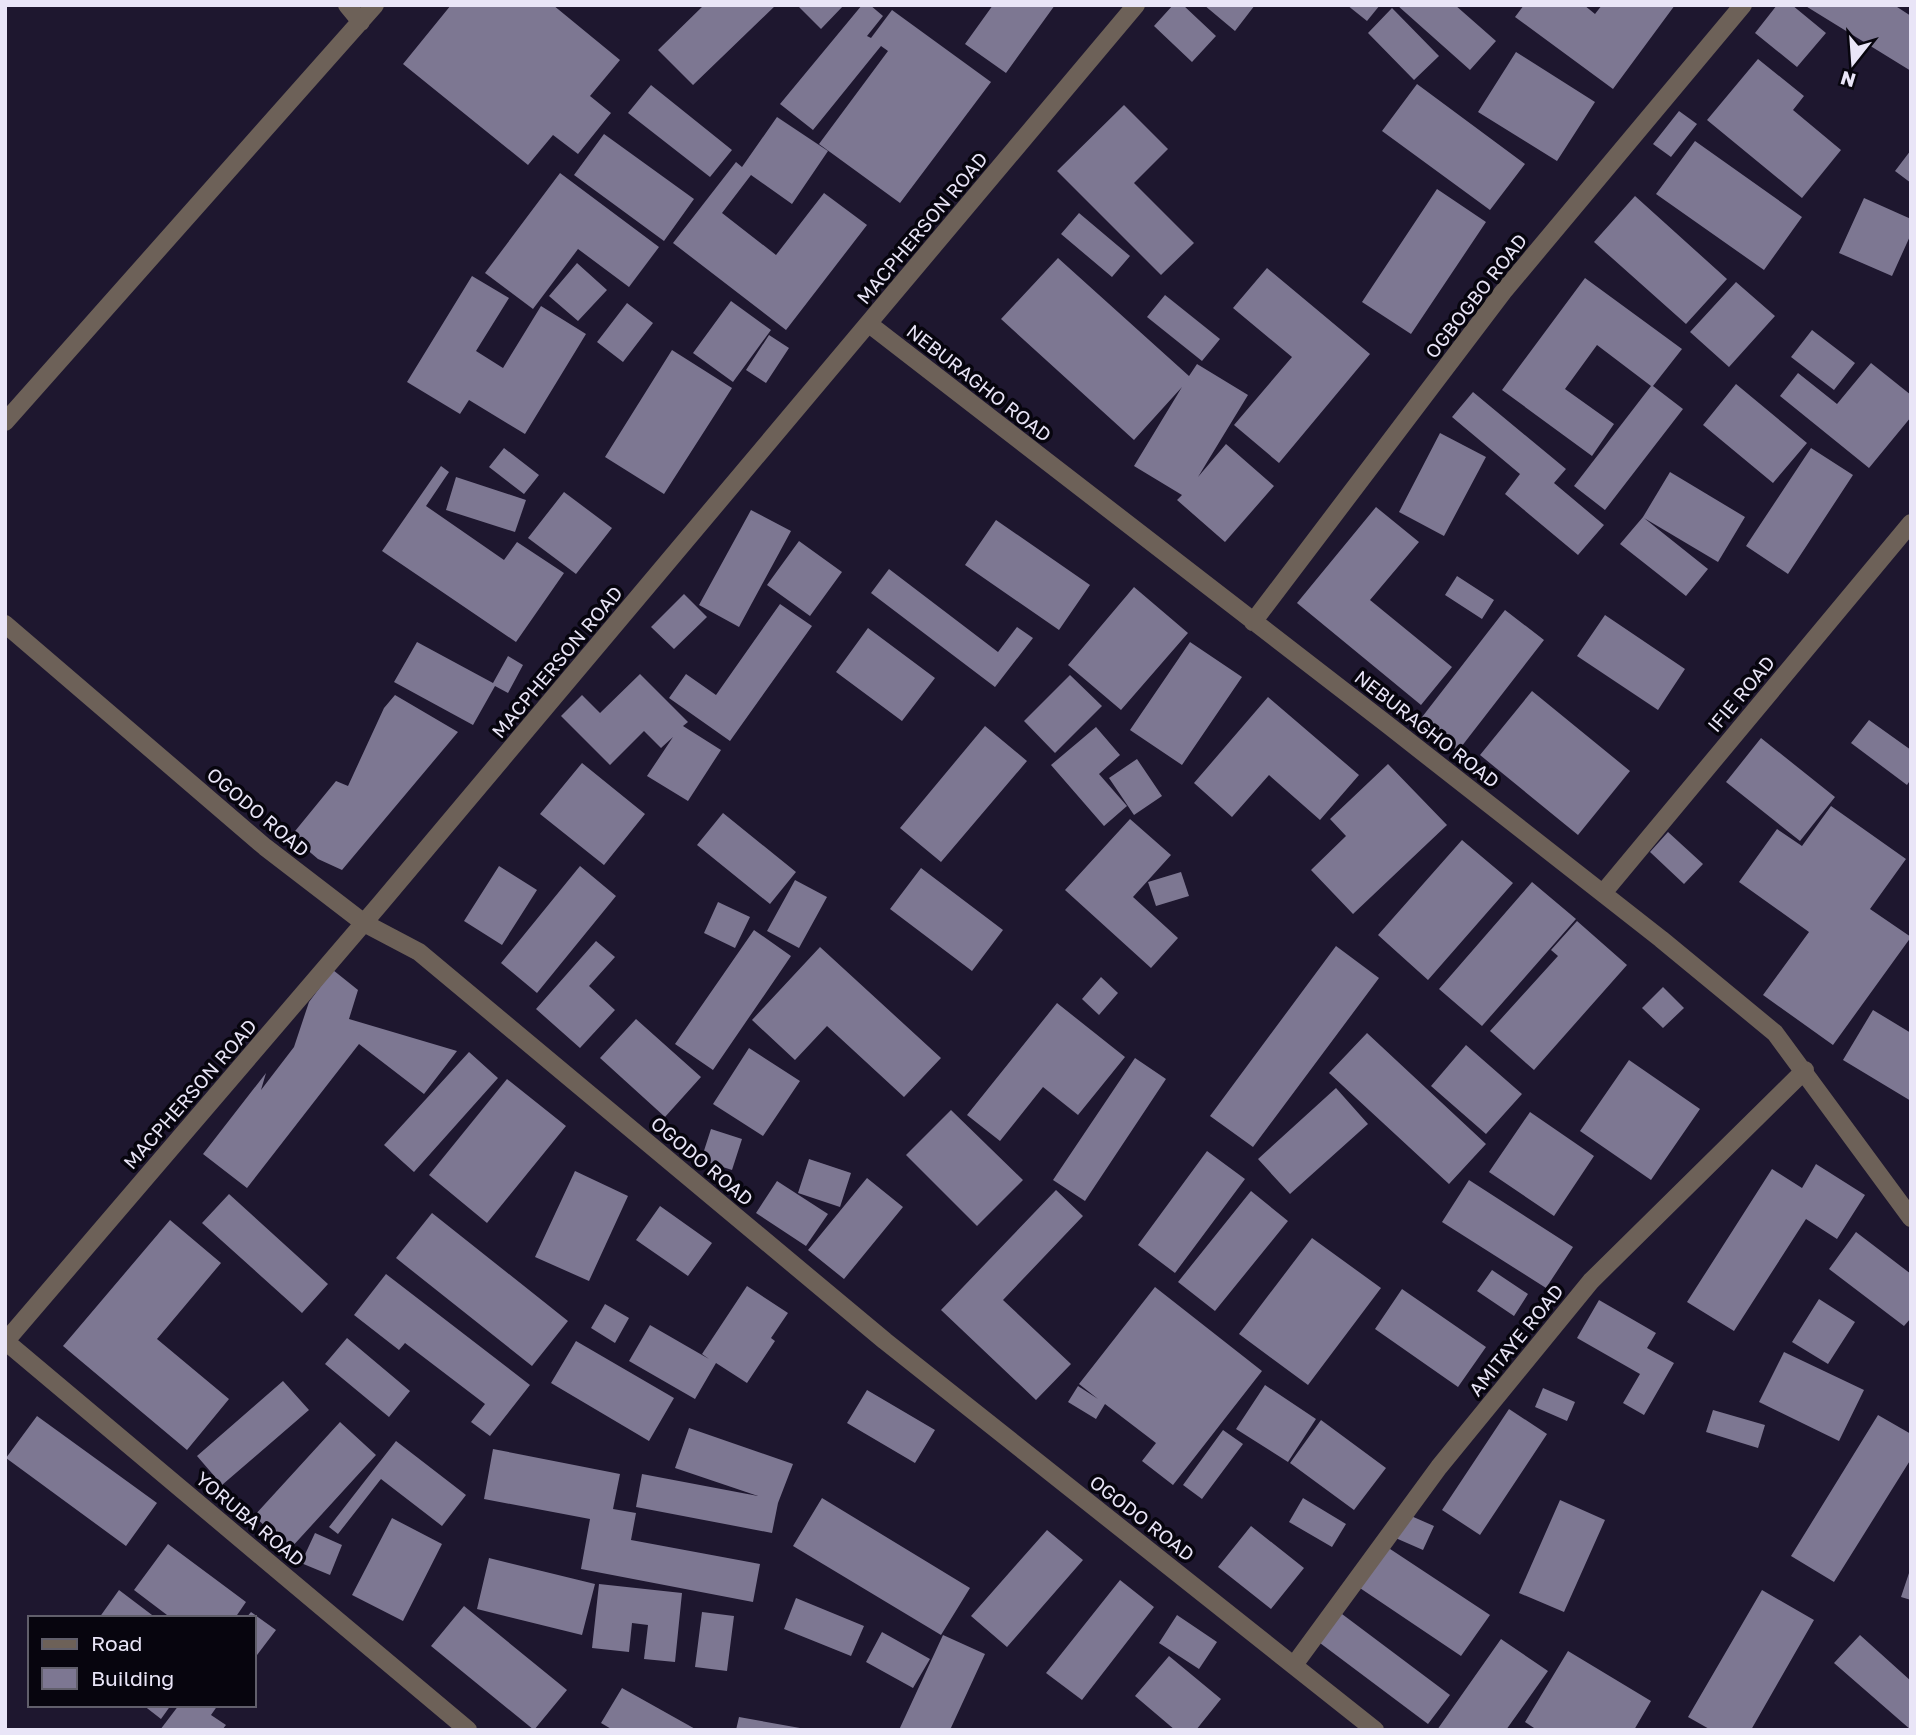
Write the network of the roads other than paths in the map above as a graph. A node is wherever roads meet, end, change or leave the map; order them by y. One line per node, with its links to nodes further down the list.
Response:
1 (348, 5): 5 (street)
2 (375, 5): 5 (street)
3 (1136, 5): 6 (street, MACPHERSON ROAD)
4 (1743, 5): 9 (street, OGBOGBO ROAD)
5 (361, 22): 7 (street)
6 (869, 324): 9 (street, NEBURAGHO ROAD); 12 (street, MACPHERSON ROAD)
7 (5, 422)
8 (1911, 523): 11 (street, IFIE ROAD)
9 (1253, 622): 11 (street, NEBURAGHO ROAD)
10 (5, 624): 12 (street, OGODO ROAD)
11 (1602, 893): 13 (street, NEBURAGHO ROAD)
12 (364, 923): 15 (street, MACPHERSON ROAD); 16 (street, OGODO ROAD)
13 (1805, 1070): 14 (street, NEBURAGHO ROAD); 16 (street, AMITAYE ROAD)
14 (1911, 1218)
15 (5, 1341): 17 (street, YORUBA ROAD)
16 (1294, 1665): 18 (street, OGODO ROAD)
17 (468, 1730)
18 (1375, 1730)

